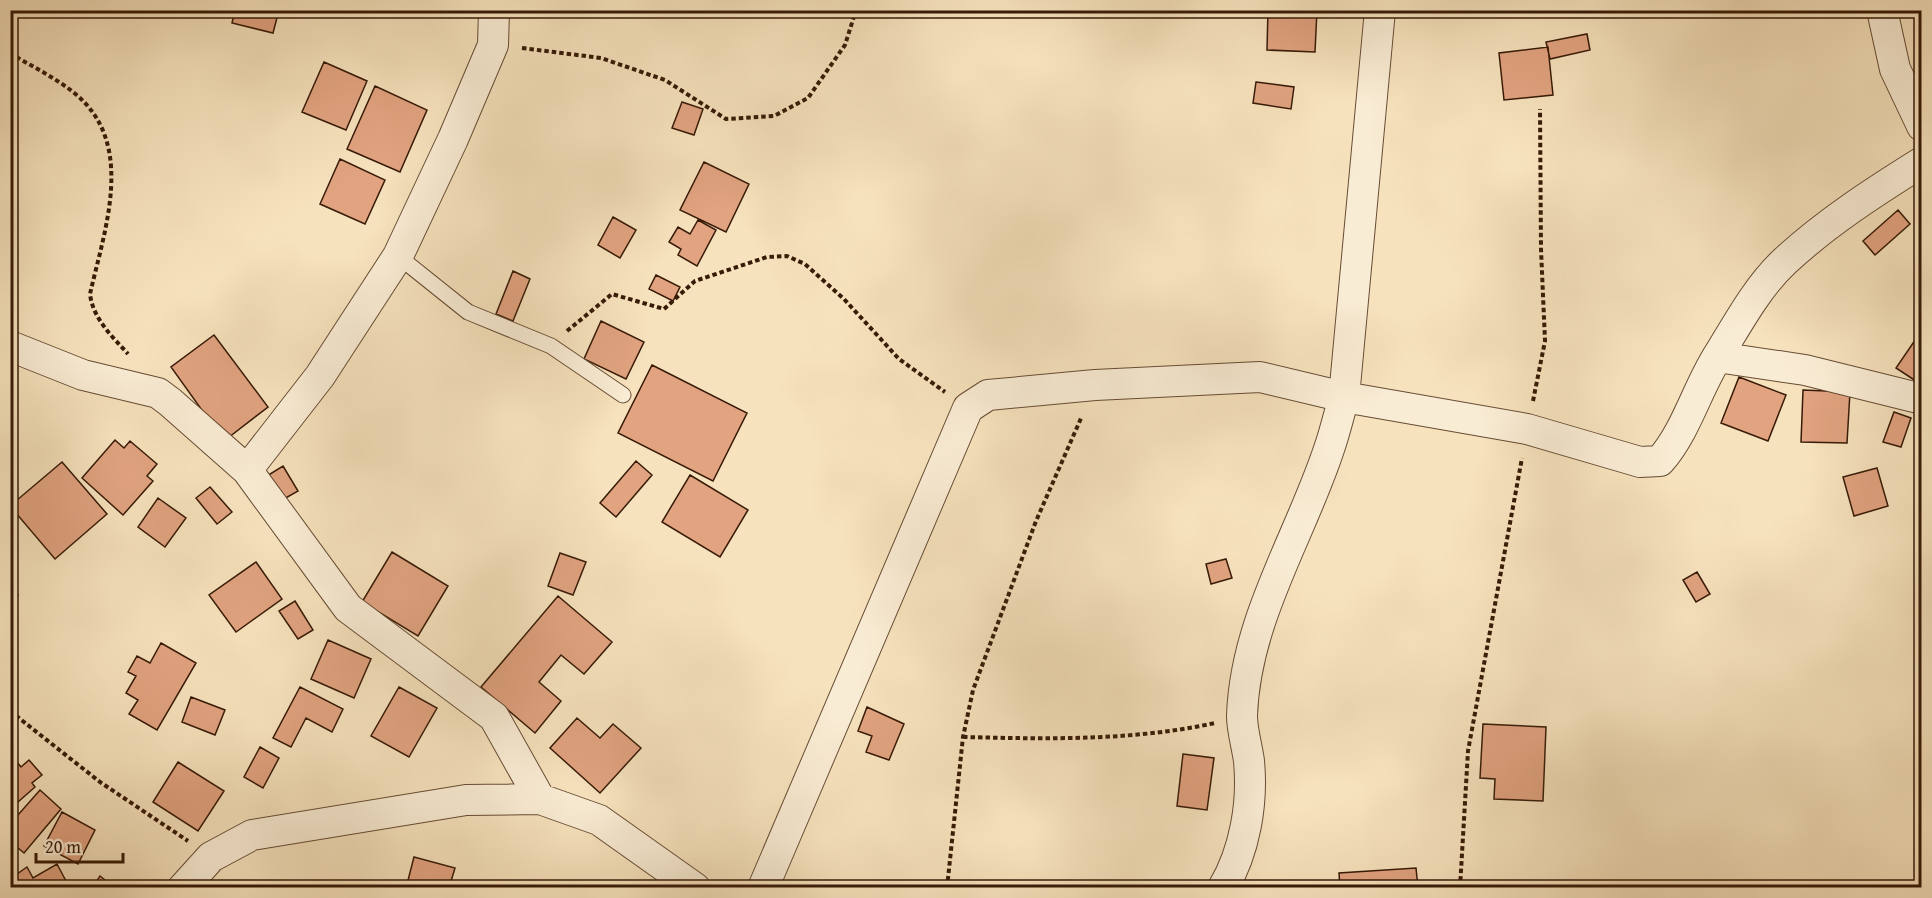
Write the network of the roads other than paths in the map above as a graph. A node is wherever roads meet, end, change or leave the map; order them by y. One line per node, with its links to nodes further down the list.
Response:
1 (494, 10): 6 (street)
2 (1380, 10): 10 (street)
3 (1882, 10): 4 (street)
4 (1922, 126)
5 (1922, 162): 8 (street)
6 (398, 255): 9 (lane); 12 (street)
7 (10, 346): 12 (street)
8 (1717, 357): 10 (street); 11 (street)
9 (623, 396)
10 (1344, 397): 16 (street); 17 (street)
11 (1922, 399)
12 (246, 470): 13 (street)
13 (540, 799): 14 (street); 15 (street)
14 (183, 888)
15 (695, 888)
16 (763, 888)
17 (1223, 888)

